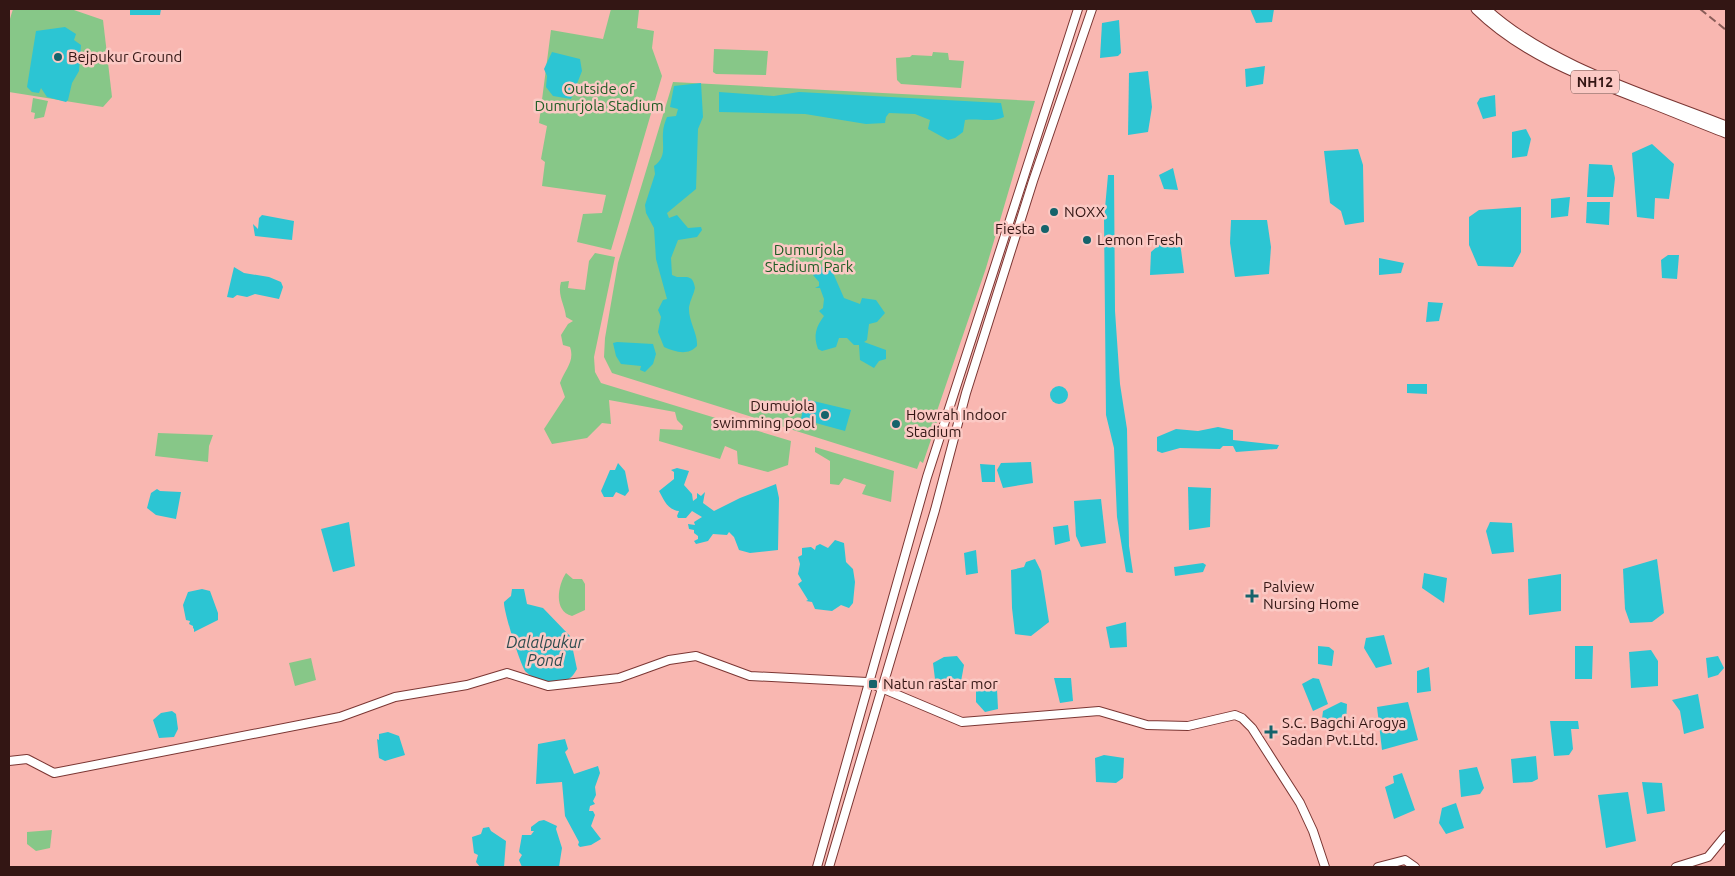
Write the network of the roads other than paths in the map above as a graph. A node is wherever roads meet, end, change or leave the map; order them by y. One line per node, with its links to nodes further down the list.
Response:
1 (1078, 9): 7 (main road)
2 (1092, 9): 8 (main road)
3 (1476, 9): 6 (highway, NH12)
4 (1486, 9): 5 (highway, NH12)
5 (1726, 126)
6 (1726, 133)
7 (867, 682): 8 (main road); 9 (main road); 11 (main road)
8 (882, 688): 12 (main road); 13 (main road)
9 (9, 761)
10 (1726, 835): 16 (main road)
11 (817, 867)
12 (829, 867)
13 (1325, 867)
14 (1378, 867): 15 (main road)
15 (1415, 867)
16 (1676, 867)

